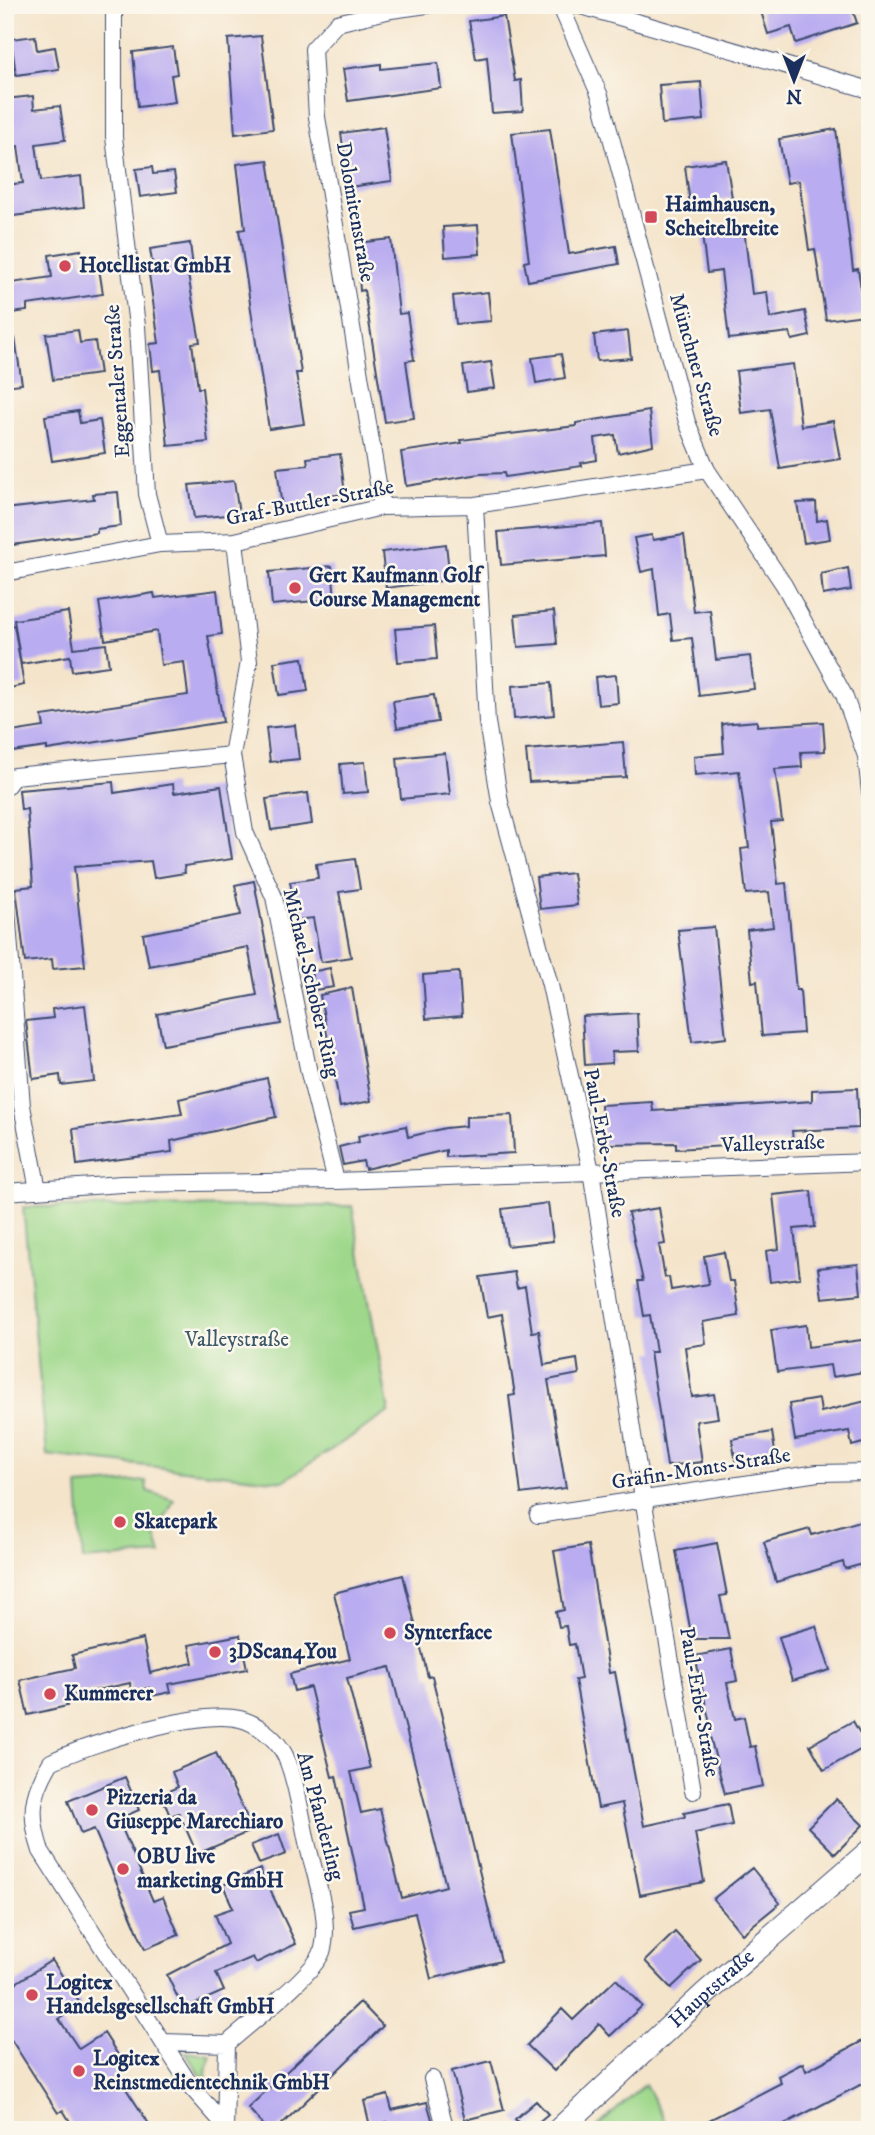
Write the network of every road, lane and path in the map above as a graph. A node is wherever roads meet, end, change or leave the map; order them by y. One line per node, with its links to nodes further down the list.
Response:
1 (114, 5): 10 (street, Eggentaler Straße)
2 (427, 5): 8 (street, Dolomitenstraße)
3 (560, 5): 6 (street, Münchner Straße)
4 (578, 5): 5 (street)
5 (870, 90)
6 (707, 470): 7 (street, Graf-Buttler-Straße); 14 (street, Münchner Straße)
7 (475, 505): 8 (street, Graf-Buttler-Straße); 17 (street, Paul-Erbe-Straße)
8 (382, 507): 9 (street, Graf-Buttler-Straße)
9 (235, 541): 10 (street, Graf-Buttler-Straße); 12 (street, Michael-Schober-Ring)
10 (160, 544): 11 (street, Graf-Buttler-Straße)
11 (5, 573)
12 (232, 755): 13 (street); 18 (street, Michael-Schober-Ring)
13 (5, 788)
14 (870, 792)
15 (5, 884): 19 (street)
16 (870, 1162): 17 (street, Valleystraße)
17 (591, 1171): 18 (street, Valleystraße); 22 (street, Paul-Erbe-Straße)
18 (336, 1181): 19 (street, Valleystraße)
19 (38, 1190): 20 (street, Valleystraße)
20 (5, 1192)
21 (870, 1472): 22 (street, Gräfin-Monts-Straße)
22 (643, 1498): 23 (street, Gräfin-Monts-Straße); 24 (street, Paul-Erbe-Straße)
23 (538, 1515)
24 (693, 1791)
25 (870, 1851): 31 (street, Hauptstraße)
26 (163, 2042): 27 (street); 27 (street, Am Pfanderling); 29 (street, Am Pfanderling)
27 (227, 2044): 29 (street, Am Pfanderling)
28 (432, 2079): 30 (street)
29 (224, 2126)
30 (446, 2130)
31 (559, 2130)

